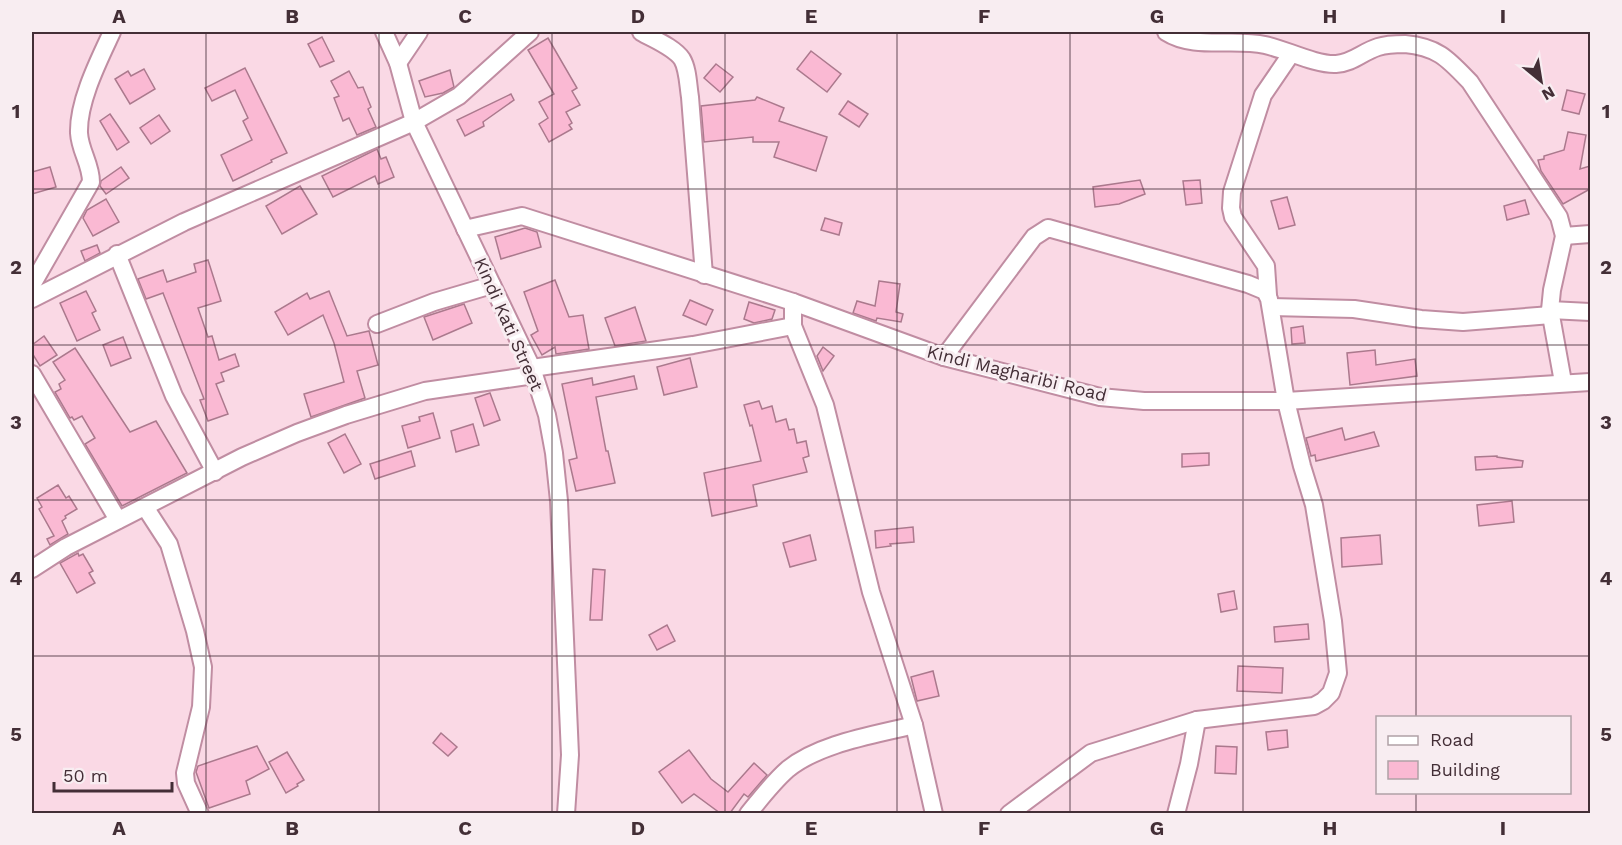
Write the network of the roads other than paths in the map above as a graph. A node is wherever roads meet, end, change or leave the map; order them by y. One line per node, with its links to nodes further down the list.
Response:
1 (112, 32): 15 (street)
2 (384, 32): 8 (street, Kindi Kati Street)
3 (419, 32): 8 (street)
4 (530, 32): 9 (street)
5 (641, 32): 14 (street)
6 (1166, 32): 7 (street)
7 (1292, 54): 12 (street); 18 (street)
8 (398, 63): 9 (street, Kindi Kati Street)
9 (414, 122): 10 (street, Kindi Kati Street); 13 (street)
10 (465, 229): 14 (street, Kindi Magharibi Road); 16 (street, Kindi Kati Street)
11 (1590, 234): 12 (street)
12 (1564, 236): 21 (street)
13 (117, 254): 17 (street); 30 (street)
14 (704, 275): 19 (street, Kindi Magharibi Road)
15 (32, 285)
16 (492, 285): 22 (street); 25 (street, Kindi Kati Street)
17 (32, 299)
18 (1269, 301): 21 (street); 24 (street); 29 (street)
19 (793, 302): 23 (street); 24 (street, Kindi Magharibi Road)
20 (1590, 312): 21 (street)
21 (1551, 313): 27 (street)
22 (377, 324)
23 (793, 326): 25 (street); 35 (street)
24 (944, 357): 29 (street, Kindi Magharibi Road)
25 (533, 372): 30 (street); 37 (street, Kindi Kati Street)
26 (32, 374): 32 (street)
27 (1563, 382): 28 (street, Kindi Magharibi Road); 29 (street, Kindi Magharibi Road)
28 (1590, 382)
29 (1286, 401): 34 (street)
30 (216, 472): 31 (street)
31 (145, 507): 32 (street); 36 (street)
32 (118, 520): 33 (street)
33 (32, 569)
34 (1197, 720): 40 (street); 41 (street)
35 (914, 725): 38 (street); 39 (street)
36 (200, 813)
37 (566, 813)
38 (748, 813)
39 (934, 813)
40 (1008, 813)
41 (1176, 813)

